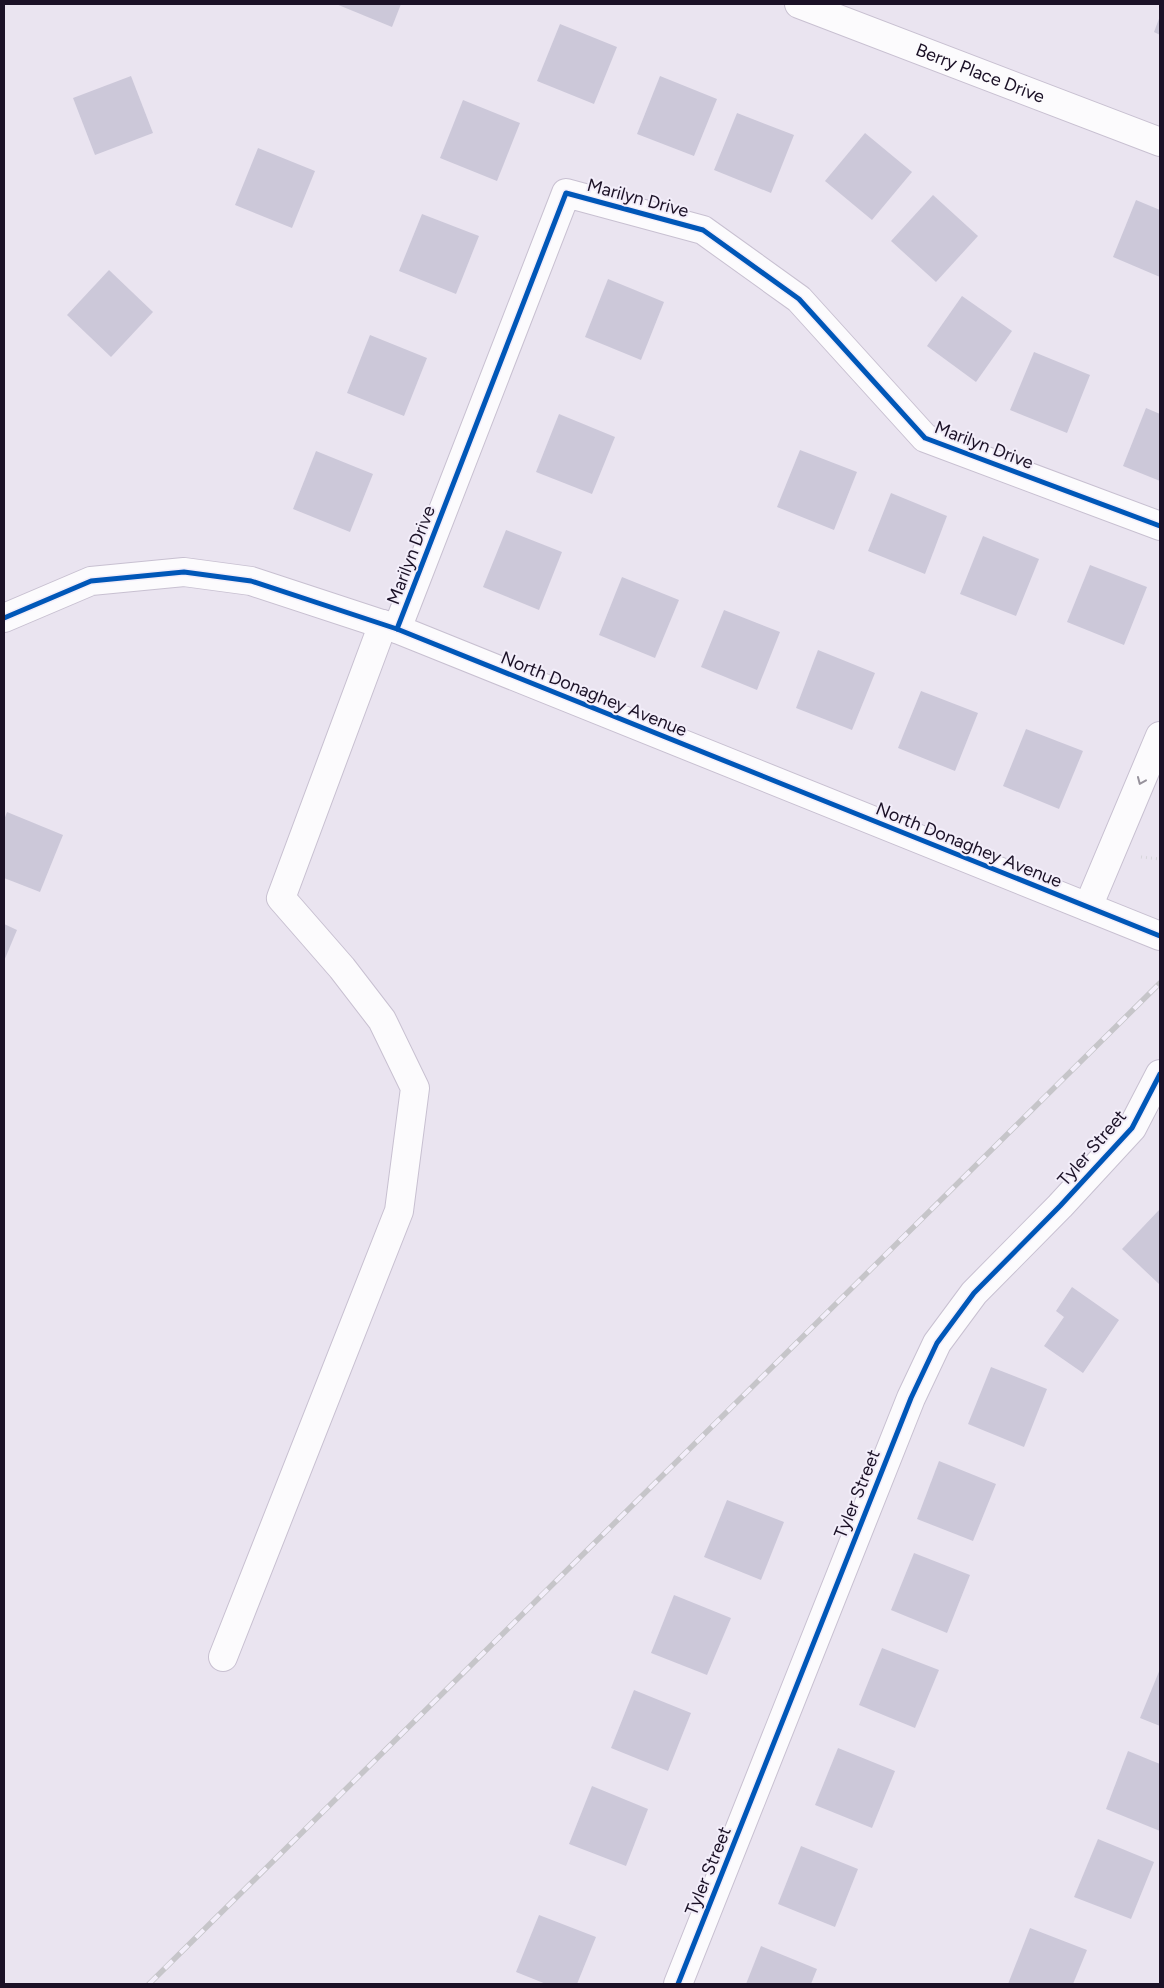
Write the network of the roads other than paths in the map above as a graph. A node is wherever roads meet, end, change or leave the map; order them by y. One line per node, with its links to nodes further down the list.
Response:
1 (799, 4): 2 (street, Berry Place Drive)
2 (1160, 142)
3 (1160, 526): 5 (street, Marilyn Drive)
4 (4, 618): 5 (street, North Donaghey Avenue)
5 (390, 627): 7 (street, North Donaghey Avenue); 12 (street)
6 (1160, 736): 7 (street, one-way to 7)
7 (1088, 907): 8 (street, North Donaghey Avenue)
8 (1160, 936)
9 (1160, 1074): 11 (street, Tyler Street)
10 (1160, 1112): 11 (street)
11 (1132, 1128): 13 (street, Tyler Street)
12 (222, 1657)
13 (678, 1984)

